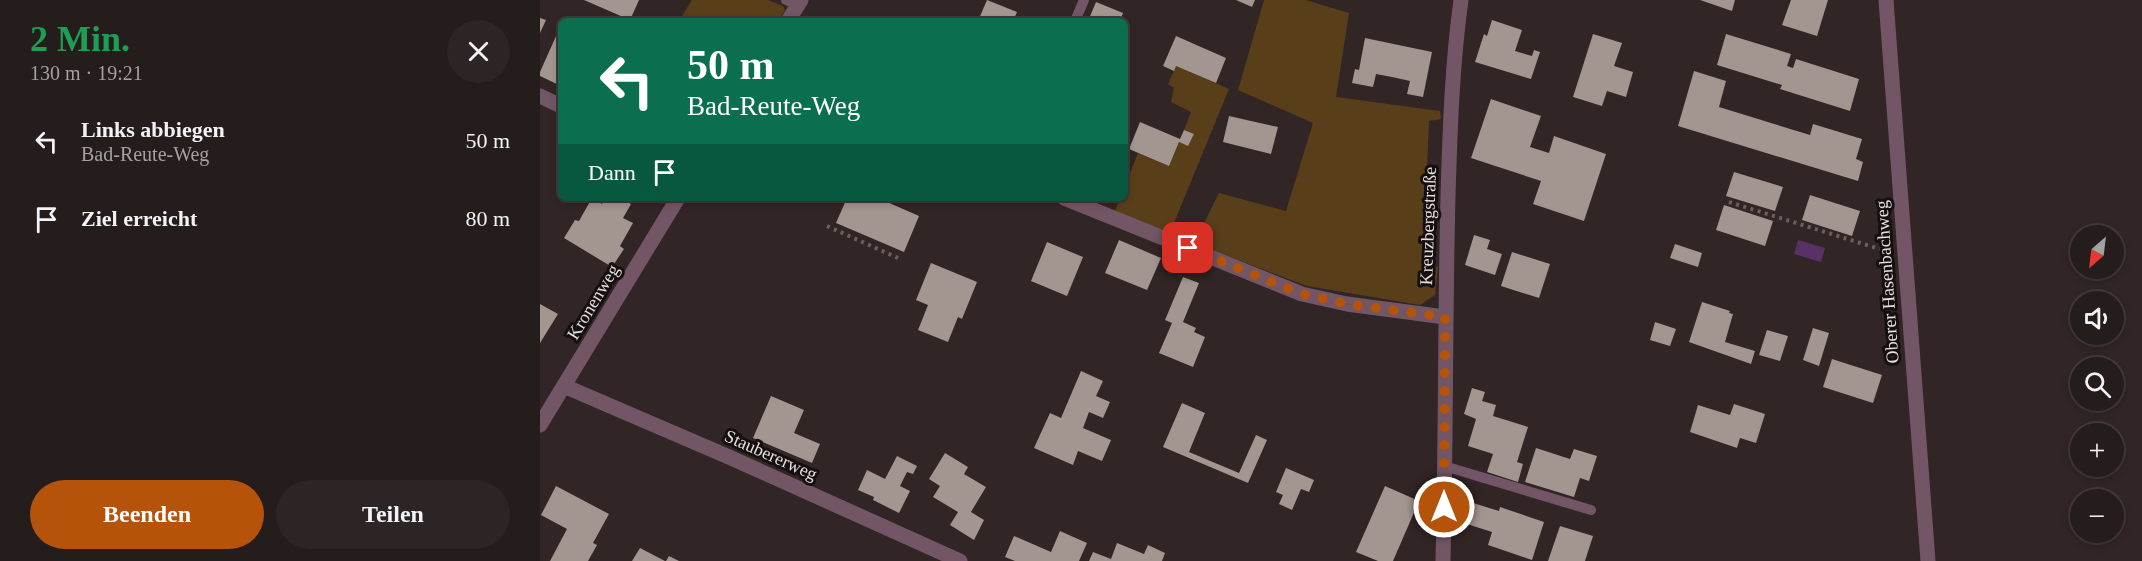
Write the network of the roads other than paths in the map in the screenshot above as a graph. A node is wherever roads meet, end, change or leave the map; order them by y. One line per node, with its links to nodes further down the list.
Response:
1 (1084, 0): 6 (lane)
2 (1461, 0): 11 (street, Kreuzbergstraße)
3 (1886, 0): 18 (street, Oberer Hasenbachweg)
4 (795, 2): 5 (street)
5 (789, 18)
6 (1076, 18)
7 (540, 96): 8 (street)
8 (558, 105)
9 (676, 201): 12 (street, Kronenweg)
10 (1071, 201): 11 (street)
11 (1445, 317): 14 (street, Kreuzbergstraße)
12 (564, 386): 13 (street, Kronenweg); 16 (street, Staubererweg)
13 (540, 425)
14 (1444, 466): 15 (lane); 17 (street, Kreuzbergstraße)
15 (1591, 510)
16 (960, 561)
17 (1443, 561)
18 (1928, 561)

